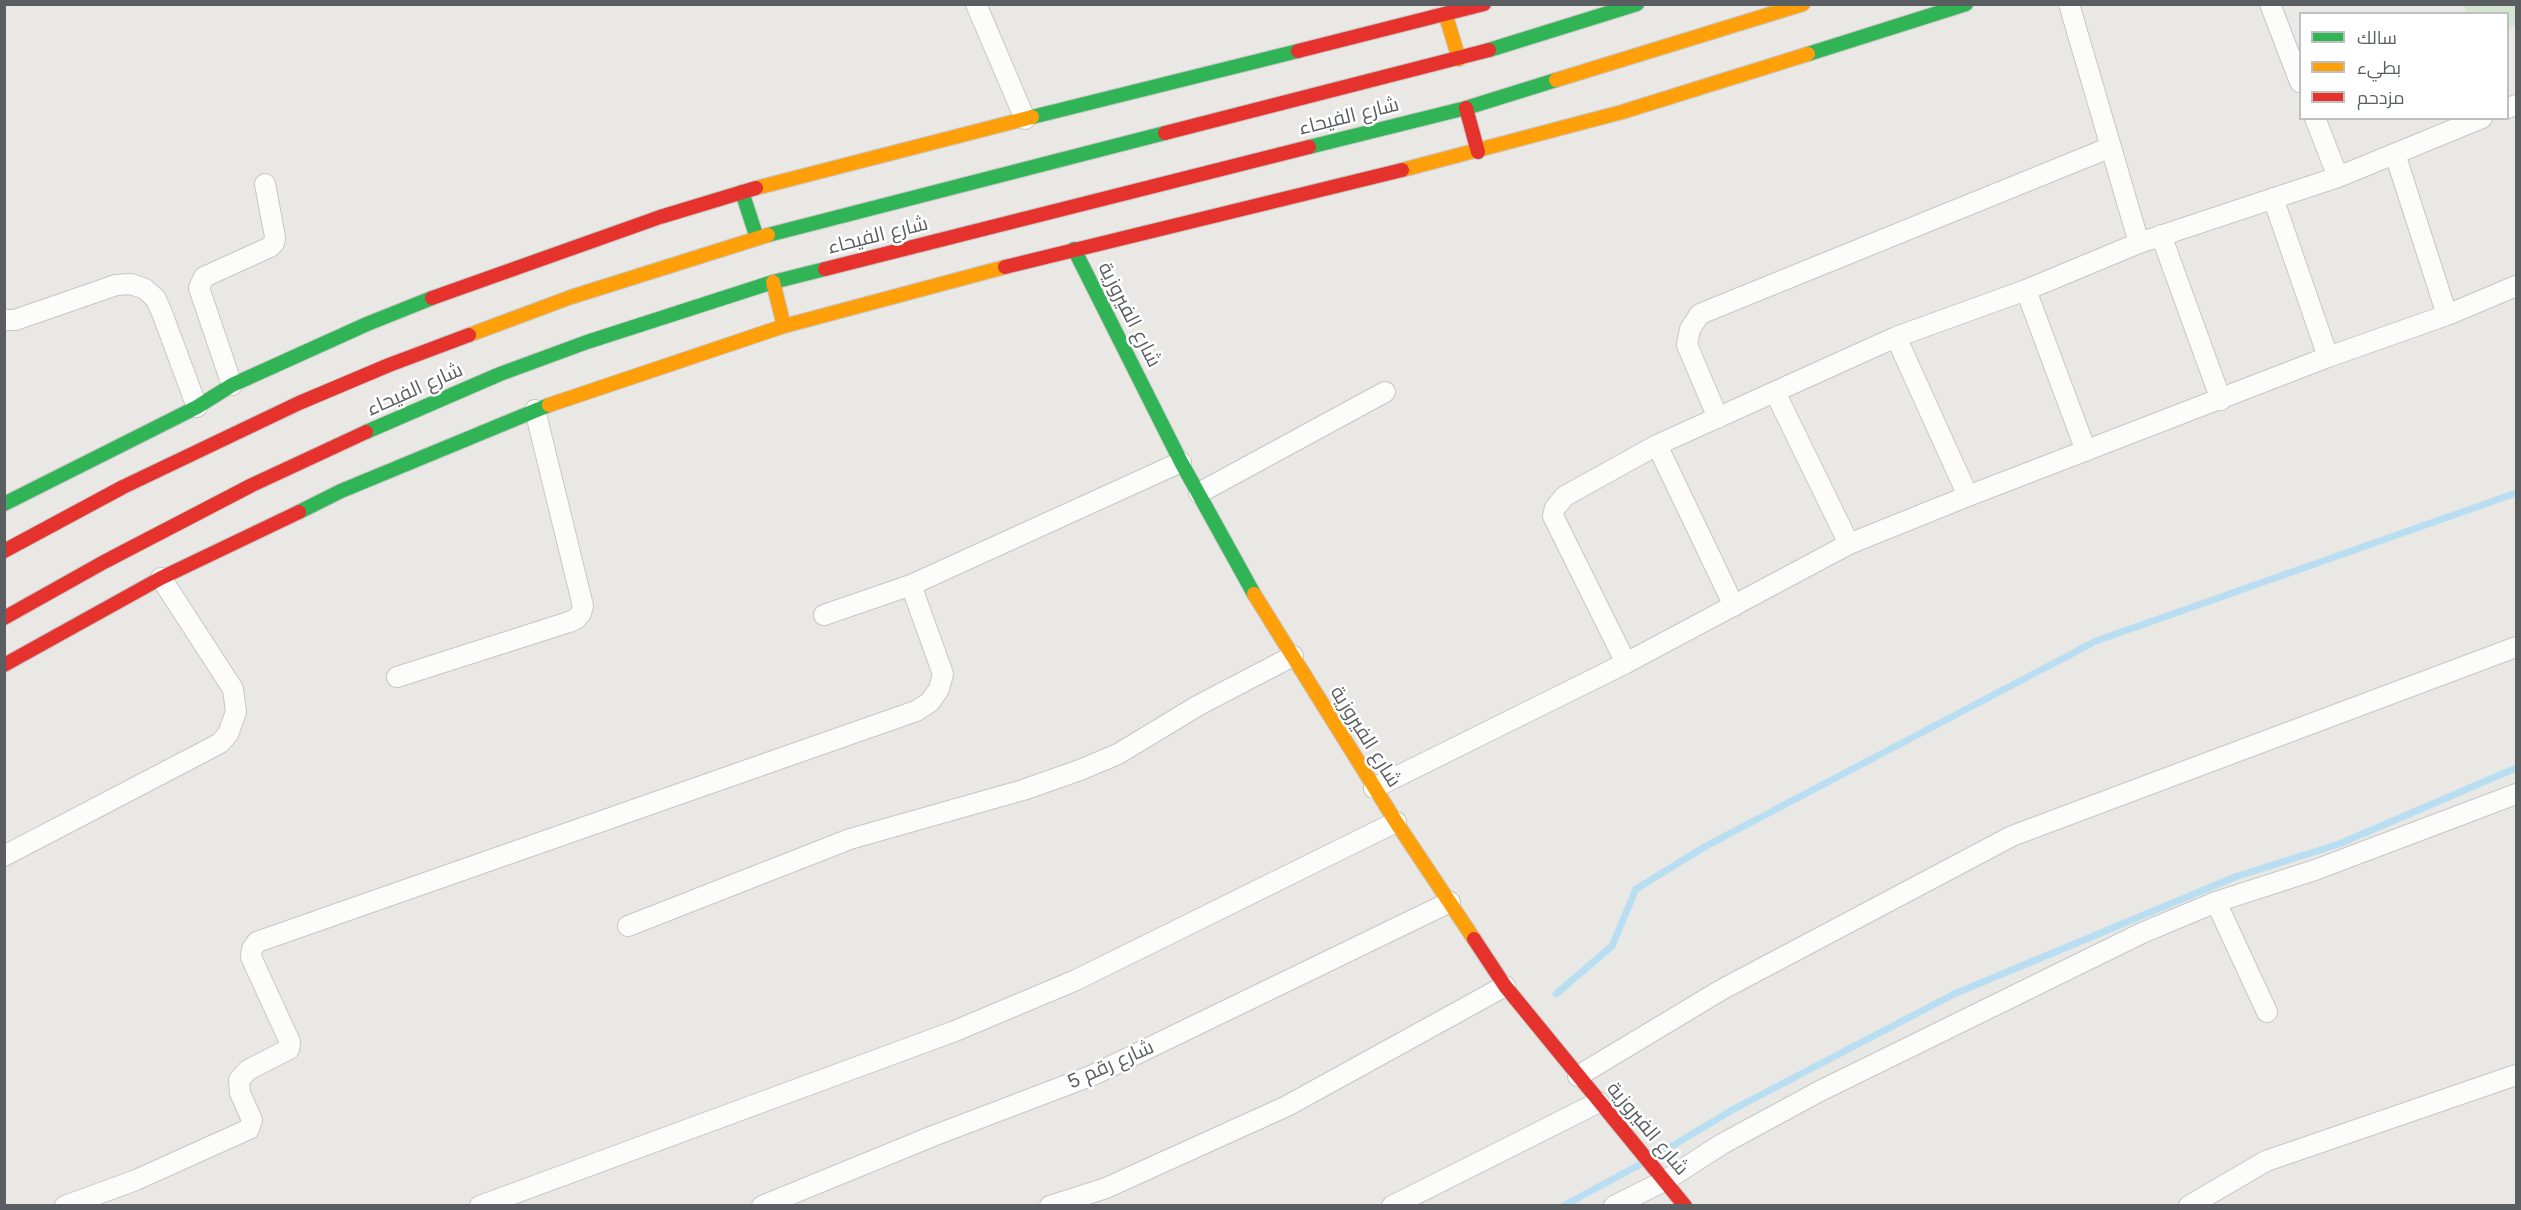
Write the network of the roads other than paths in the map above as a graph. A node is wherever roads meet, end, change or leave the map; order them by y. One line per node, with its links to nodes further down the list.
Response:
1 (976, 4): 12 (street)
2 (1484, 4): 8 (main road)
3 (1637, 4): 9 (main road, شارع الفيحاء)
4 (1803, 4): 11 (main road, شارع الفيحاء)
5 (1966, 4): 16 (main road)
6 (2069, 4): 15 (street)
7 (2270, 4): 10 (street)
8 (1446, 16): 9 (main road); 12 (main road)
9 (1459, 59): 17 (main road, شارع الفيحاء)
10 (2299, 77)
11 (1466, 108): 16 (main road); 28 (main road, شارع الفيحاء)
12 (1025, 119): 22 (main road)
13 (2316, 120): 20 (street)
14 (2477, 120): 18 (street)
15 (2111, 147): 26 (street); 42 (street)
16 (1478, 152): 27 (main road)
17 (1079, 154): 19 (main road); 25 (main road, شارع الفيحاء)
18 (2395, 154): 20 (street); 31 (street)
19 (1084, 173)
20 (2338, 177): 23 (street)
21 (265, 184): 36 (street)
22 (742, 192): 25 (main road); 36 (main road)
23 (2273, 198): 24 (street); 35 (street)
24 (2161, 235): 26 (street); 39 (street)
25 (757, 238): 50 (main road, شارع الفيحاء)
26 (2139, 243): 30 (street)
27 (1074, 249): 33 (main road); 45 (main road, شارع الفيروزية)
28 (773, 282): 33 (main road); 55 (main road, شارع الفيحاء)
29 (2517, 286): 31 (street)
30 (2026, 290): 34 (street); 44 (street)
31 (2447, 315): 35 (street)
32 (4, 320): 40 (street)
33 (784, 326): 41 (main road)
34 (1896, 337): 38 (street); 47 (street)
35 (2328, 357): 39 (street)
36 (232, 385): 40 (main road)
37 (1385, 392): 46 (street)
38 (1775, 392): 42 (street); 49 (street)
39 (2220, 400): 44 (street)
40 (197, 407): 48 (main road)
41 (535, 410): 51 (main road); 60 (street)
42 (1718, 418): 43 (street)
43 (1657, 445): 53 (street); 58 (street)
44 (2086, 451): 47 (street)
45 (1181, 462): 46 (main road, شارع الفيروزية); 52 (street)
46 (1199, 493): 57 (main road, شارع الفيروزية)
47 (1968, 496): 49 (street)
48 (4, 504)
49 (1849, 544): 53 (street)
50 (4, 551)
51 (162, 578): 59 (main road); 64 (street)
52 (911, 585): 54 (street); 74 (street)
53 (1734, 606): 58 (street)
54 (824, 615)
55 (4, 618)
56 (2517, 647): 70 (street)
57 (1293, 656): 61 (main road, شارع الفيروزية); 67 (street)
58 (1626, 663): 61 (street)
59 (4, 665)
60 (397, 677)
61 (1374, 788): 63 (main road, شارع الفيروزية)
62 (2517, 794): 66 (street)
63 (1396, 822): 65 (main road, شارع الفيروزية); 75 (street)
64 (4, 856)
65 (1450, 902): 68 (main road, شارع الفيروزية); 76 (street, شارع رقم 5)
66 (2216, 902): 69 (street); 73 (street)
67 (628, 926)
68 (1505, 986): 70 (main road, شارع الفيروزية); 77 (street)
69 (2267, 1012)
70 (1578, 1076): 72 (main road, شارع الفيروزية)
71 (2515, 1081): 81 (street)
72 (1599, 1102): 73 (main road, شارع الفيروزية); 78 (street)
73 (1660, 1174): 79 (street); 80 (main road, شارع الفيروزية)
74 (65, 1206)
75 (480, 1206)
76 (762, 1206)
77 (1050, 1206)
78 (1392, 1206)
79 (1614, 1206)
80 (1685, 1206)
81 (2189, 1206)

